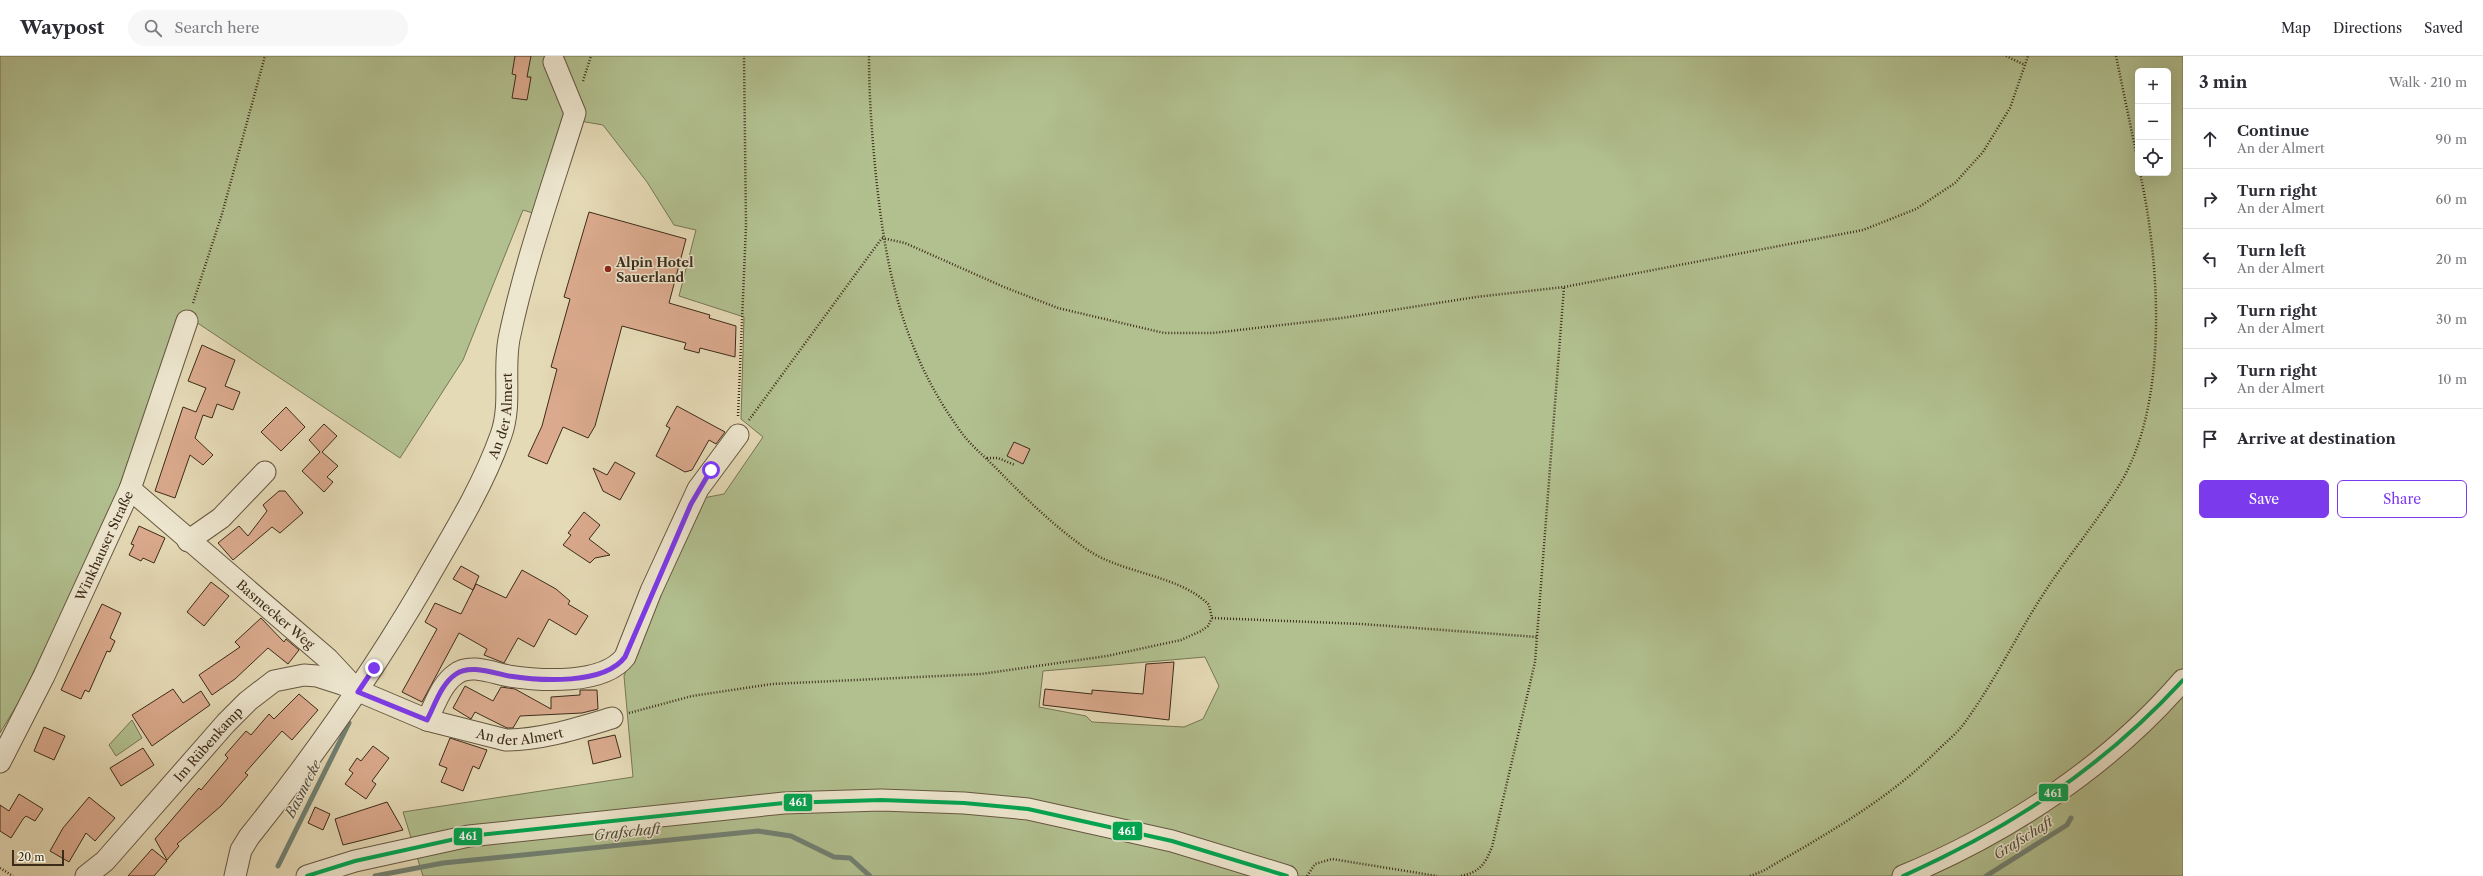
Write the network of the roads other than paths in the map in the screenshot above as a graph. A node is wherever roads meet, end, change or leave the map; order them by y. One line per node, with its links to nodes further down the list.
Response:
1 (554, 62): 8 (street, An der Almert)
2 (187, 321): 5 (street, Winkhauser Straße)
3 (738, 435): 10 (street)
4 (265, 472): 6 (street)
5 (130, 489): 6 (street, Basmecker Weg); 11 (street, Winkhauser Straße)
6 (188, 541): 8 (street, Basmecker Weg)
7 (2183, 680): 16 (street)
8 (358, 692): 10 (street, An der Almert); 12 (street, Im Rübenkamp); 13 (street, An der Almert)
9 (612, 718): 10 (street, An der Almert)
10 (427, 720)
11 (0, 762)
12 (86, 876)
13 (235, 876)
14 (307, 876): 15 (street)
15 (1287, 876)
16 (1903, 876)

